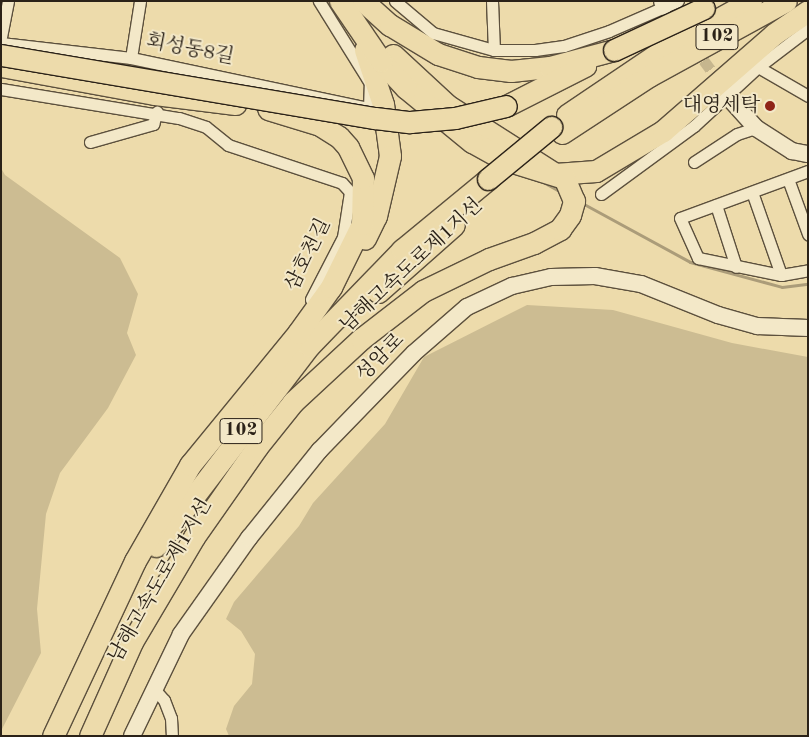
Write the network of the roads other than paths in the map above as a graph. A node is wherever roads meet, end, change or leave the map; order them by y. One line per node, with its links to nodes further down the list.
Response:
1 (8, 1): 13 (street)
2 (140, 1): 18 (street)
3 (319, 1): 24 (street)
4 (395, 1): 15 (street)
5 (492, 1): 15 (street)
6 (751, 1): 27 (highway, 남해고속도로제1지선 / 102)
7 (786, 1): 27 (highway, 남해고속도로제1지선 / 102)
8 (350, 4): 16 (highway); 24 (highway); 33 (highway)
9 (668, 5): 15 (street)
10 (712, 5): 16 (highway, bridge)
11 (808, 11): 22 (highway)
12 (808, 29): 20 (street)
13 (1, 37)
14 (1, 43): 18 (street, 회성동8길)
15 (494, 50)
16 (614, 50): 17 (highway, bridge)
17 (1, 55)
18 (131, 58): 24 (street, 회성동8길)
19 (1, 66): 46 (highway)
20 (758, 67): 22 (street); 23 (street)
21 (1, 89): 25 (street, 삼호천길)
22 (721, 93): 26 (main road); 33 (highway); 36 (street)
23 (808, 96)
24 (377, 102): 43 (highway)
25 (157, 112): 28 (street); 44 (street, 삼호천길)
26 (756, 128): 29 (main road); 30 (street)
27 (557, 130): 34 (highway, 남해고속도로제1지선 / 102)
28 (90, 142)
29 (808, 154)
30 (694, 162)
31 (808, 171): 32 (street)
32 (788, 179): 35 (street); 38 (street)
33 (562, 180): 49 (highway)
34 (495, 181): 43 (highway, 남해고속도로제1지선 / 102); 48 (highway, 남해고속도로제1지선 / 102)
35 (752, 192): 37 (street); 41 (street)
36 (601, 194)
37 (716, 205): 39 (street); 39 (street)
38 (808, 234)
39 (736, 267): 41 (street)
40 (808, 270): 41 (street)
41 (782, 275)
42 (808, 328): 45 (main road, 성암로)
43 (151, 553): 47 (highway, 남해고속도로제1지선 / 102)
44 (102, 613)
45 (154, 689): 50 (main road, 성암로); 51 (street)
46 (53, 736)
47 (65, 736)
48 (80, 736)
49 (90, 736)
50 (132, 736)
51 (172, 736)

